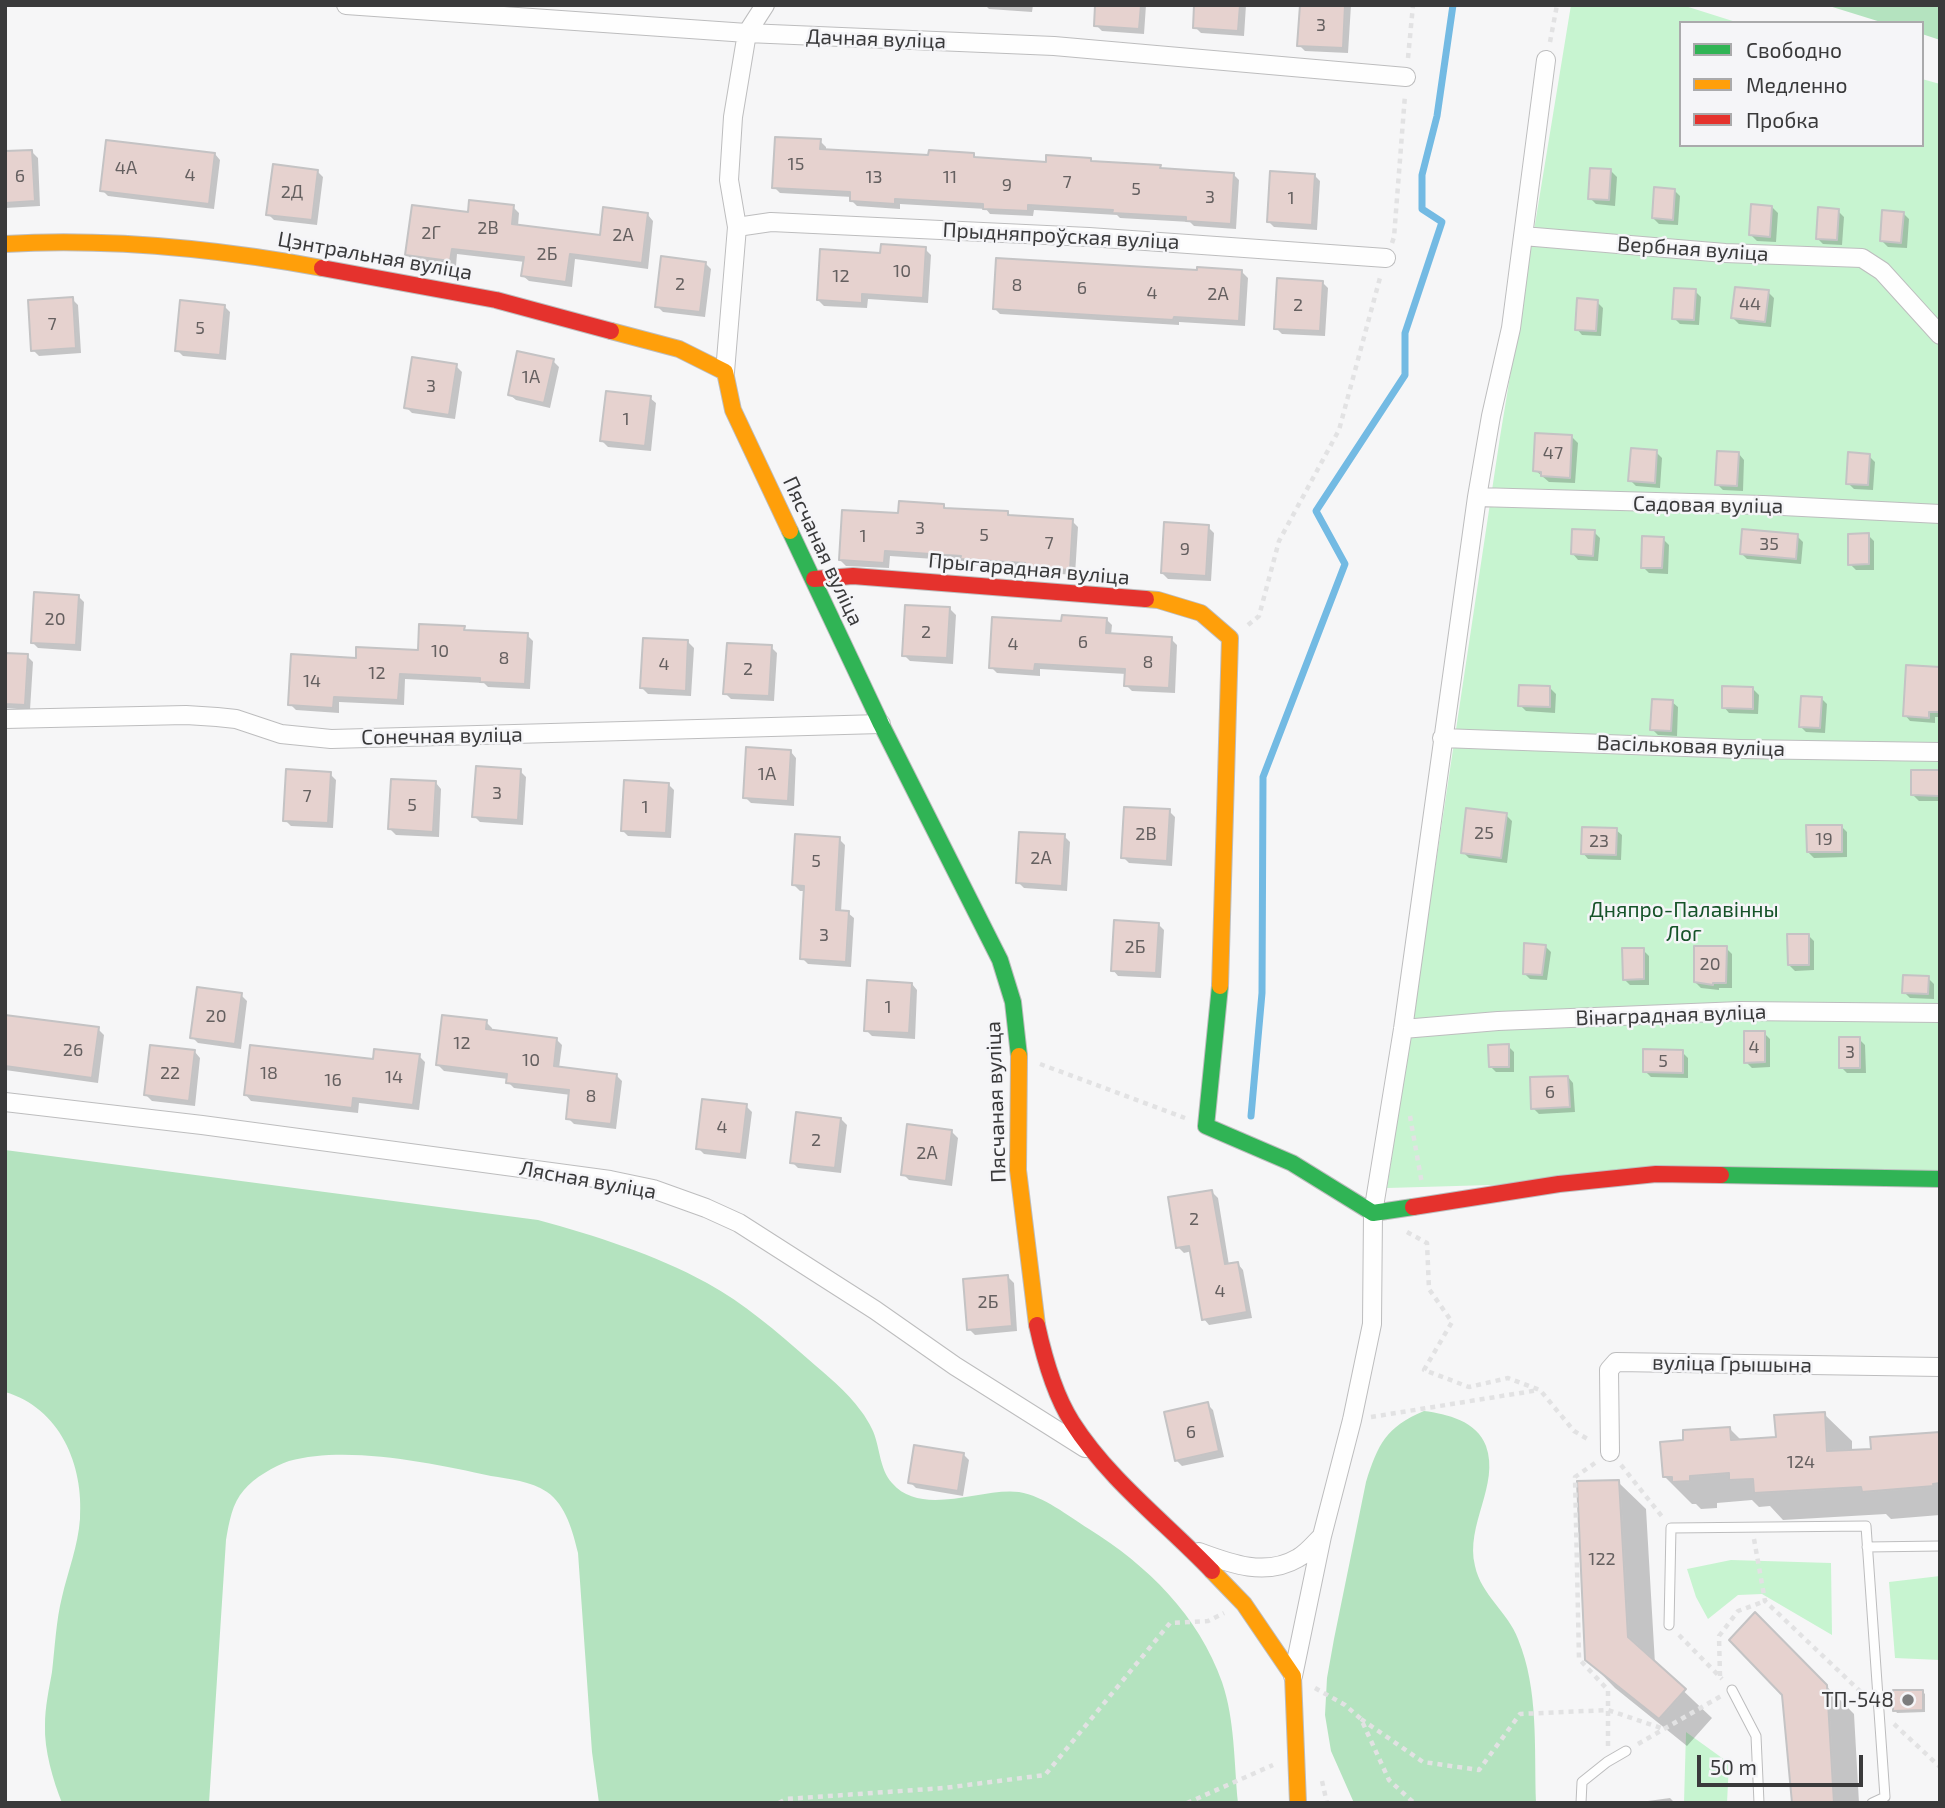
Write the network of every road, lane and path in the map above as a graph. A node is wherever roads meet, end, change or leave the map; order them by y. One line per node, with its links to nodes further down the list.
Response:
1 (346, 5): 5 (street, Дачная вуліца)
2 (765, 5): 5 (street)
3 (1413, 5): 7 (path)
4 (1557, 5): 6 (path)
5 (747, 33): 7 (street, Дачная вуліца); 8 (street)
6 (1546, 60): 9 (street)
7 (1406, 77): 11 (path)
8 (737, 227): 11 (street, Прыдняпроўская вуліца); 13 (street)
9 (1523, 236): 12 (street, Вербная вуліца); 14 (street)
10 (5, 244): 13 (street, Цэнтральная вуліца)
11 (1386, 258): 17 (path)
12 (1940, 335)
13 (725, 372): 16 (street, Пясчаная вуліца)
14 (1477, 497): 15 (street, Садовая вуліца); 20 (street)
15 (1940, 514)
16 (814, 579): 17 (street, Прыгарадная вуліца); 19 (street, Пясчаная вуліца)
17 (1230, 638): 27 (street)
18 (5, 719): 19 (street, Сонечная вуліца)
19 (881, 724): 24 (street, Пясчаная вуліца)
20 (1442, 737): 21 (street, Васільковая вуліца); 23 (street)
21 (1940, 752)
22 (1940, 1013): 23 (street, Вінаградная вуліца)
23 (1403, 1028): 30 (street)
24 (1019, 1056): 27 (path); 37 (street, Пясчаная вуліца)
25 (5, 1102): 37 (street, Лясная вуліца)
26 (1409, 1114): 29 (path)
27 (1206, 1126): 30 (street)
28 (1940, 1179): 29 (street)
29 (1425, 1203): 30 (street); 32 (path)
30 (1373, 1213): 40 (street)
31 (1405, 1231): 32 (path)
32 (1427, 1243): 34 (path)
33 (1940, 1367): 36 (street, вуліца Грышына)
34 (1540, 1390): 35 (path); 36 (path)
35 (1391, 1415)
36 (1610, 1452): 39 (path); 50 (path)
37 (1100, 1458): 43 (street, Пясчаная вуліца)
38 (1752, 1527): 39 (lane); 42 (lane); 44 (path)
39 (1671, 1528): 46 (lane)
40 (1322, 1536): 43 (street); 47 (street)
41 (1940, 1546): 42 (lane)
42 (1867, 1547): 51 (lane)
43 (1191, 1549): 45 (street, Пясчаная вуліца)
44 (1765, 1601): 48 (path); 51 (path)
45 (1244, 1604): 47 (street, Пясчаная вуліца); 58 (path)
46 (1669, 1625): 48 (path)
47 (1293, 1676): 52 (path); 55 (street)
48 (1720, 1678): 49 (path)
49 (1732, 1690): 53 (path); 63 (lane)
50 (1608, 1710): 52 (path); 53 (path); 56 (path)
51 (1880, 1711): 57 (path); 64 (lane)
52 (1361, 1719): 61 (path)
53 (1664, 1729): 54 (path)
54 (1626, 1751): 56 (lane)
55 (1296, 1755): 59 (path); 60 (street)
56 (1608, 1762): 62 (lane)
57 (1940, 1767)
58 (779, 1803)
59 (1187, 1803)
60 (1298, 1803)
61 (1414, 1803)
62 (1581, 1803)
63 (1759, 1803)
64 (1872, 1803)

